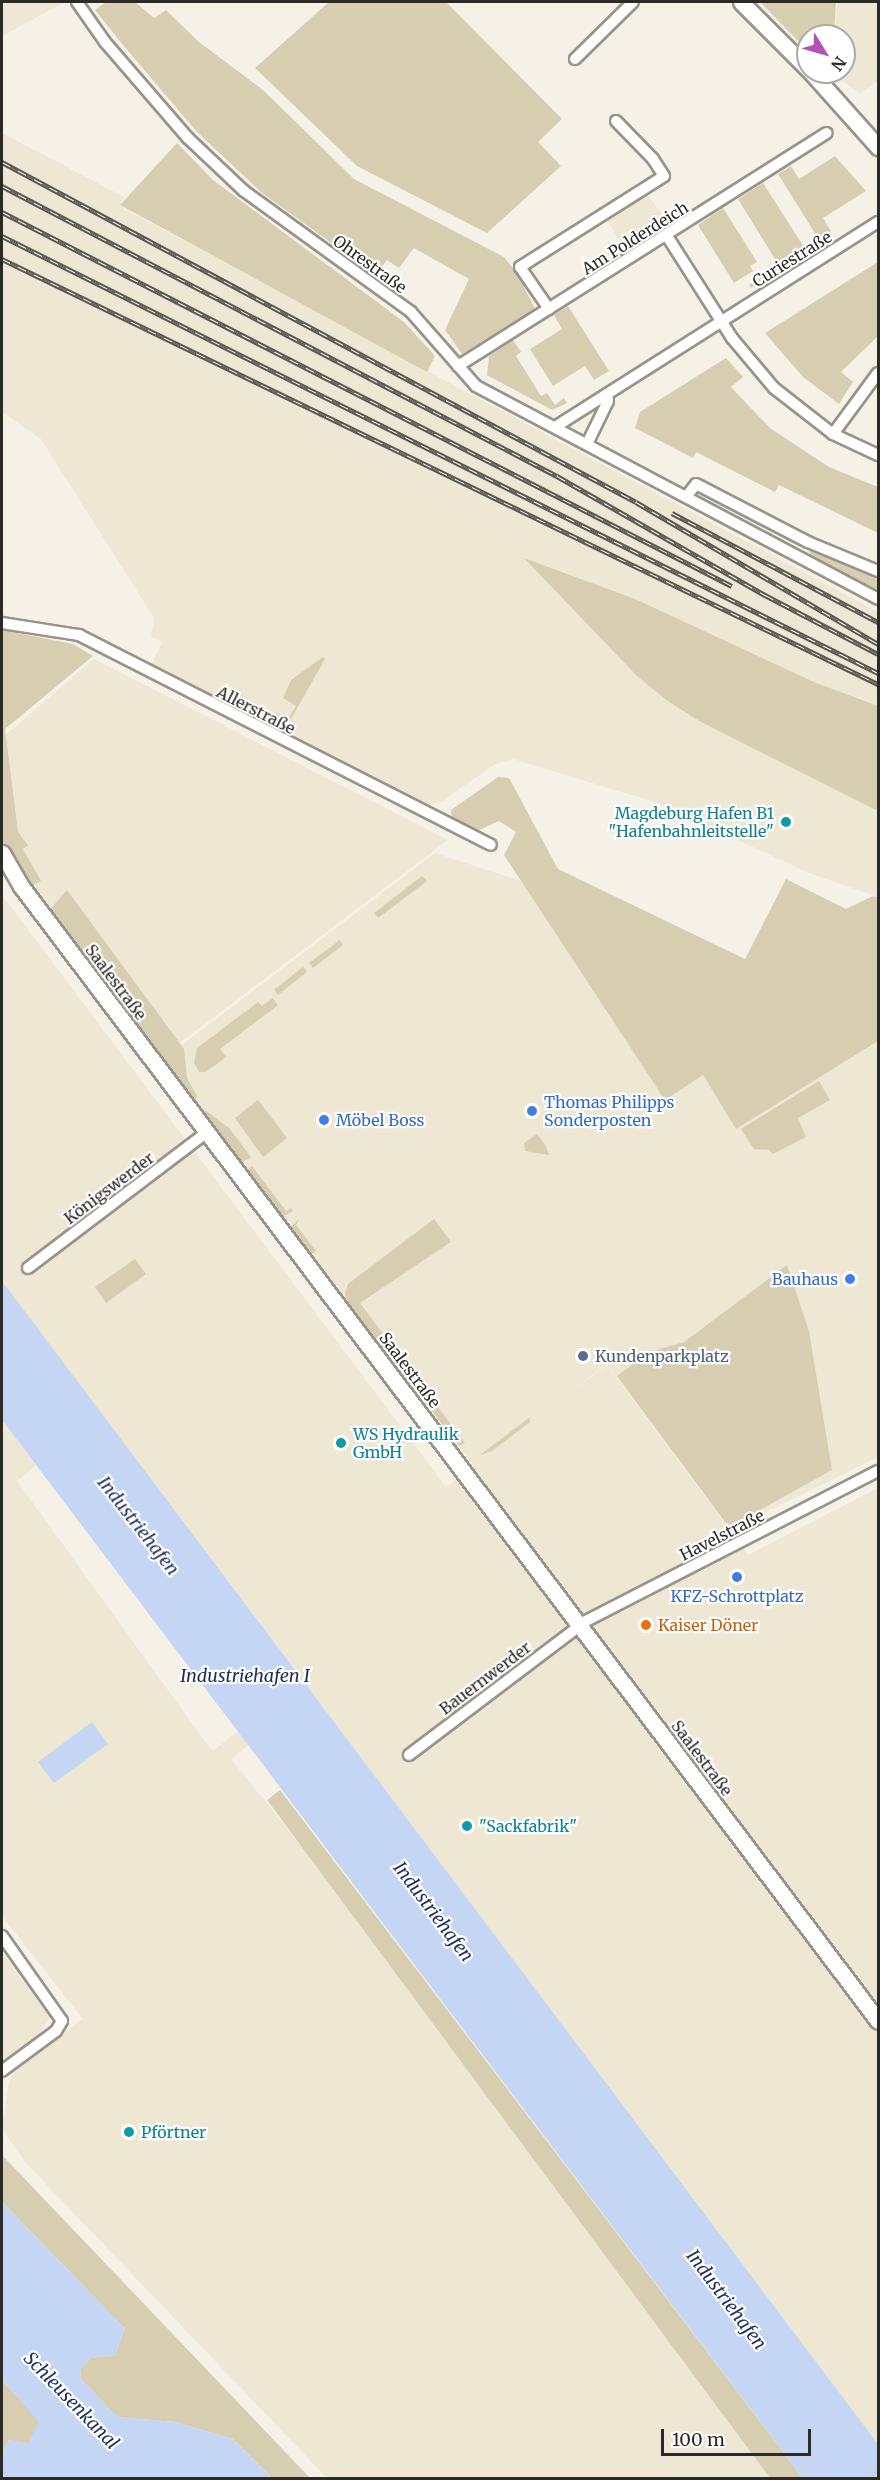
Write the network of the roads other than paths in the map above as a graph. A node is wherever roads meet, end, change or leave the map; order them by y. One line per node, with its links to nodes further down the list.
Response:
1 (633, 2): 5 (street)
2 (741, 2): 4 (main road)
3 (83, 4): 14 (street, Ohrestraße)
4 (796, 57)
5 (575, 59)
6 (822, 84): 9 (main road)
7 (616, 121): 12 (street)
8 (827, 133): 11 (street, Am Polderdeich)
9 (879, 147)
10 (879, 222): 13 (street, Curiestraße)
11 (667, 236): 12 (street, Am Polderdeich); 13 (street)
12 (549, 309): 14 (street, Am Polderdeich)
13 (722, 321): 16 (street, Curiestraße); 18 (street)
14 (458, 366): 17 (street, Ohrestraße)
15 (879, 373): 18 (street)
16 (607, 394): 17 (street, Curiestraße); 19 (street)
17 (555, 427): 19 (street, Ohrestraße)
18 (833, 434): 20 (street)
19 (587, 444): 21 (street, Ohrestraße)
20 (879, 455)
21 (686, 497): 22 (street); 23 (street, Ohrestraße)
22 (808, 542): 23 (street); 24 (street)
23 (799, 559): 25 (street, Ohrestraße)
24 (879, 571)
25 (879, 599)
26 (2, 623): 27 (street, Allerstraße)
27 (491, 845)
28 (2, 853): 29 (main road, Saalestraße)
29 (207, 1132): 30 (street, Königswerder); 32 (main road, Saalestraße)
30 (28, 1268)
31 (879, 1471): 32 (street, Havelstraße)
32 (579, 1625): 33 (street, Bauernwerder); 35 (main road, Saalestraße)
33 (409, 1755)
34 (2, 1936): 36 (street)
35 (879, 2021)
36 (2, 2071)

